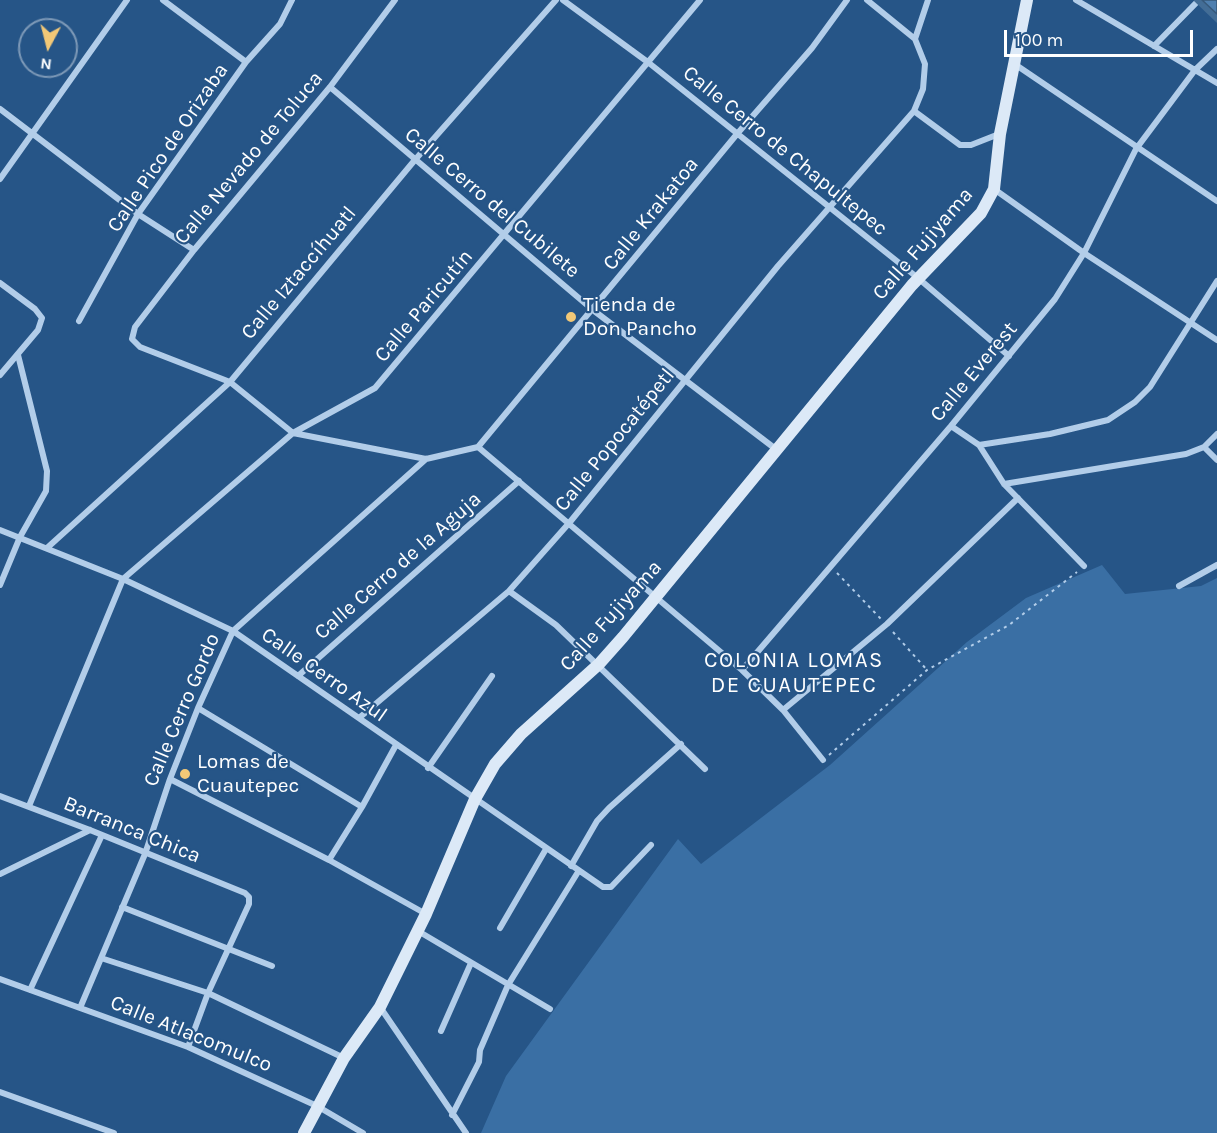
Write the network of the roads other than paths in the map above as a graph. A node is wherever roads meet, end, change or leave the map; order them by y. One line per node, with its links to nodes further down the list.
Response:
1 (127, 0): 25 (street)
2 (163, 0): 17 (street)
3 (292, 0): 17 (street, Calle Pico de Orizaba)
4 (395, 0): 22 (street, Calle Nevado de Toluca)
5 (556, 0): 29 (street, Calle Iztaccíhuatl)
6 (563, 0): 18 (street, Calle Cerro de Chapultepec)
7 (700, 0): 18 (street, Calle Paricutín)
8 (847, 0): 26 (street, Calle Krakatoa)
9 (867, 0): 14 (street)
10 (928, 0): 14 (street)
11 (1027, 0): 19 (street)
12 (1076, 0): 15 (street)
13 (1199, 0): 15 (street)
14 (915, 39): 24 (street, Calle Popocatépetl)
15 (1154, 46): 20 (street)
16 (1217, 49): 20 (street, Calle Everest)
17 (246, 62): 34 (street, Calle Pico de Orizaba)
18 (649, 63): 26 (street, Calle Cerro de Chapultepec); 35 (street, Calle Paricutín)
19 (1016, 65): 27 (street); 28 (street)
20 (1195, 70): 21 (street); 28 (street, Calle Everest)
21 (1217, 83)
22 (330, 87): 29 (street, Calle Cerro del Cubilete); 36 (street, Calle Nevado de Toluca)
23 (0, 109): 25 (street)
24 (914, 111): 27 (street); 33 (street, Calle Popocatépetl)
25 (32, 133): 30 (street); 34 (street)
26 (737, 134): 33 (street, Calle Cerro de Chapultepec); 41 (street, Calle Krakatoa)
27 (1000, 134): 31 (street)
28 (1136, 149): 32 (street); 37 (street, Calle Everest)
29 (414, 161): 35 (street, Calle Cerro del Cubilete); 49 (street, Calle Iztaccíhuatl)
30 (0, 179)
31 (994, 189): 37 (street); 38 (street, Calle Fujiyama)
32 (1217, 201)
33 (828, 206): 38 (street, Calle Cerro de Chapultepec); 48 (street, Calle Popocatépetl)
34 (138, 214): 36 (street); 42 (street, Calle Pico de Orizaba)
35 (506, 234): 41 (street, Calle Cerro del Cubilete); 51 (street, Calle Paricutín)
36 (194, 249): 49 (street, Calle Nevado de Toluca)
37 (1084, 253): 43 (street); 46 (street, Calle Everest)
38 (918, 278): 46 (street, Calle Cerro de Chapultepec); 56 (street, Calle Fujiyama)
39 (1217, 281): 43 (street)
40 (0, 283): 45 (street)
41 (593, 310): 48 (street, Calle Cerro del Cubilete); 54 (street, Calle Krakatoa)
42 (79, 321)
43 (1191, 324): 44 (street); 53 (street)
44 (1217, 340)
45 (18, 355): 47 (street); 64 (street)
46 (1010, 356): 50 (street, Calle Everest)
47 (0, 375)
48 (686, 381): 56 (street, Calle Cerro del Cubilete); 62 (street, Calle Popocatépetl)
49 (230, 382): 51 (street); 65 (street, Calle Iztaccíhuatl)
50 (951, 426): 53 (street); 75 (street, Calle Everest)
51 (292, 433): 57 (street); 68 (street, Calle Paricutín)
52 (1217, 434): 55 (street)
53 (979, 445): 60 (street)
54 (478, 447): 57 (street); 59 (street)
55 (1204, 447): 58 (street); 60 (street)
56 (778, 450): 72 (street, Calle Fujiyama)
57 (426, 459): 73 (street, Calle Cerro Gordo)
58 (1217, 460)
59 (519, 481): 62 (street); 76 (street, Calle Cerro de la Aguja)
60 (1004, 484): 61 (street)
61 (1018, 498): 67 (street); 79 (street)
62 (570, 522): 71 (street, Calle Popocatépetl); 72 (street)
63 (0, 530): 64 (street, Calle Cerro Azul)
64 (20, 537): 65 (street, Calle Cerro Azul); 69 (street)
65 (47, 548): 68 (street, Calle Cerro Azul)
66 (1217, 565): 70 (street)
67 (1084, 566)
68 (123, 579): 73 (street, Calle Cerro Azul); 89 (street)
69 (0, 585)
70 (1179, 586)
71 (509, 591): 74 (street, Calle Fujiyama); 80 (street, Calle Popocatépetl)
72 (656, 599): 74 (street, Calle Fujiyama); 75 (street)
73 (233, 631): 76 (street, Calle Cerro Azul); 78 (street, Calle Cerro Gordo)
74 (599, 664): 81 (street, Calle Fujiyama); 88 (street, Calle Fujiyama)
75 (742, 670): 79 (street)
76 (298, 676): 80 (street, Calle Cerro Azul)
77 (492, 676): 84 (street)
78 (198, 708): 86 (street, Calle Cerro Gordo); 90 (street)
79 (783, 710): 83 (street)
80 (359, 718): 82 (street, Calle Cerro Azul)
81 (681, 744): 85 (street, Calle Fujiyama); 97 (street)
82 (396, 745): 84 (street, Calle Cerro Azul); 90 (street)
83 (823, 760)
84 (428, 768): 88 (street, Calle Cerro Azul)
85 (705, 769)
86 (170, 779): 95 (street, Calle Cerro Gordo); 96 (street)
87 (0, 796): 89 (street, Barranca Chica)
88 (475, 799): 94 (street, Calle Cerro Azul); 101 (street, Calle Fujiyama)
89 (29, 806): 91 (street, Barranca Chica)
90 (362, 807): 96 (street)
91 (90, 830): 92 (street, Barranca Chica); 99 (street)
92 (102, 835): 95 (street, Barranca Chica); 110 (street)
93 (651, 845): 98 (street, Calle Cerro Azul)
94 (546, 849): 97 (street, Calle Cerro Azul); 102 (street)
95 (145, 854): 100 (street, Calle Cerro Gordo); 104 (street, Barranca Chica)
96 (328, 860): 101 (street)
97 (571, 866): 98 (street, Calle Cerro Azul)
98 (578, 872): 109 (street)
99 (0, 874)
100 (122, 907): 104 (street); 105 (street, Calle Cerro Gordo)
101 (426, 914): 103 (street, Calle Fujiyama)
102 (500, 928)
103 (418, 931): 106 (street); 112 (street, Calle Fujiyama)
104 (228, 946): 107 (street); 111 (street)
105 (101, 958): 111 (street); 113 (street, Calle Cerro Gordo)
106 (471, 963): 109 (street); 115 (street)
107 (272, 966)
108 (0, 979): 110 (street, Calle Atlacomulco)
109 (508, 985): 114 (street); 120 (street)
110 (30, 990): 113 (street, Calle Atlacomulco)
111 (208, 993): 116 (street); 117 (street)
112 (380, 1007): 117 (street, Calle Fujiyama); 120 (street)
113 (80, 1008): 116 (street, Calle Atlacomulco)
114 (550, 1009)
115 (441, 1031)
116 (188, 1047): 119 (street, Calle Atlacomulco)
117 (344, 1058): 119 (street, Calle Fujiyama)
118 (0, 1092): 121 (street)
119 (318, 1106): 122 (street, Calle Fujiyama); 123 (street, Calle Atlacomulco)
120 (452, 1115): 124 (street)
121 (114, 1133)
122 (304, 1133)
123 (363, 1133)
124 (466, 1133)

